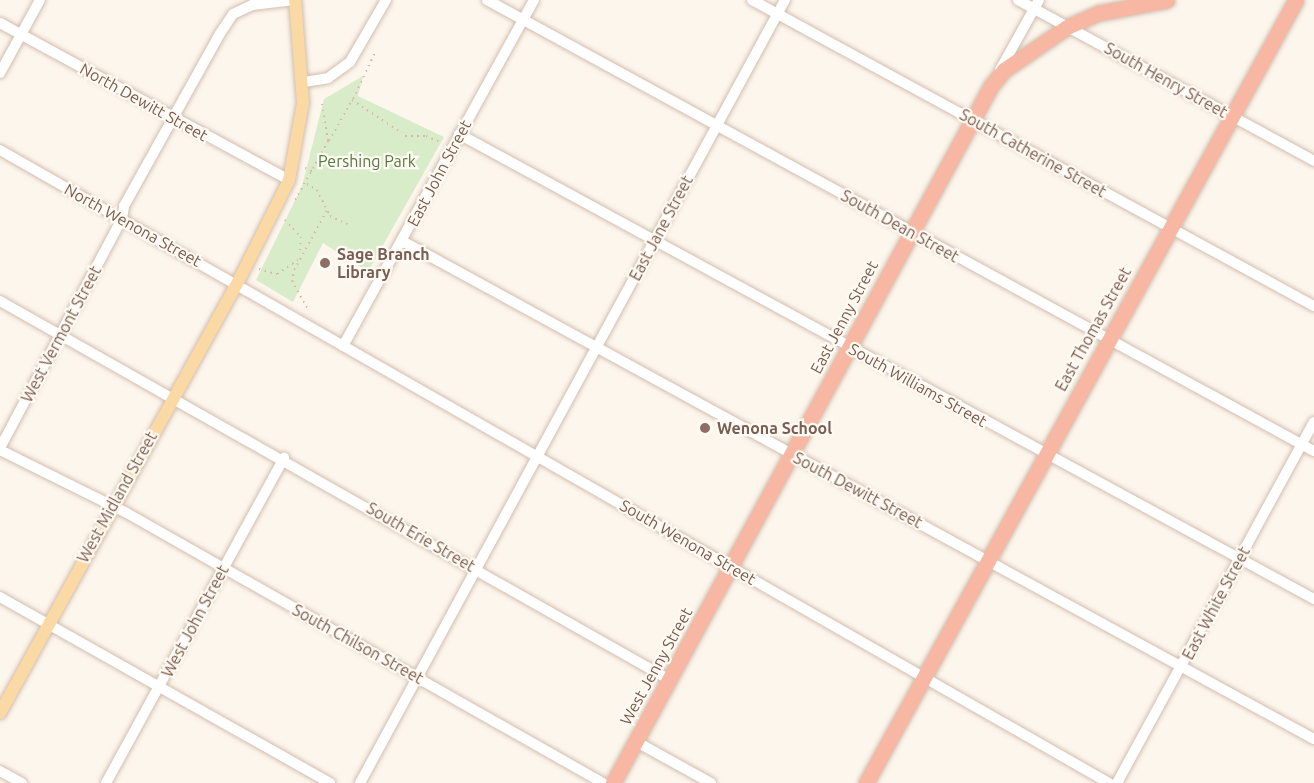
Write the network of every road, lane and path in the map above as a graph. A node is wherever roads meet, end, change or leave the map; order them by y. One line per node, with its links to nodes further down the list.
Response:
1 (40, 0): 16 (street)
2 (295, 0): 19 (main road, West Midland Street); 24 (street, West Vermont Street)
3 (386, 0): 19 (street)
4 (487, 0): 13 (street, South Dean Street)
5 (534, 0): 13 (street, East John Street)
6 (752, 0): 12 (street, South Catherine Street)
7 (785, 0): 12 (street, East Jane Street)
8 (1018, 0): 11 (street, South Henry Street)
9 (1167, 0): 15 (highway, East Jenny Street)
10 (1296, 0): 23 (highway, East Thomas Street)
11 (1036, 4): 15 (street, South Henry Street); 20 (street, East Jenny Street)
12 (777, 14): 25 (street, South Catherine Street); 26 (street, East Jane Street)
13 (523, 19): 26 (street, South Dean Street); 28 (street, East John Street)
14 (0, 23): 16 (street, North Dewitt Street)
15 (1067, 27): 20 (highway, East Jenny Street); 23 (street, South Henry Street)
16 (21, 34): 18 (street); 24 (street, North Dewitt Street)
17 (375, 52): 21 (path)
18 (0, 73)
19 (304, 82): 36 (main road, West Midland Street)
20 (991, 87): 25 (highway, East Jenny Street)
21 (352, 100): 27 (path); 30 (path)
22 (321, 101): 30 (path)
23 (1231, 115): 33 (street, South Henry Street); 43 (highway, East Thomas Street)
24 (172, 118): 36 (street, North Dewitt Street); 40 (street, West Vermont Street)
25 (971, 119): 43 (street, South Catherine Street); 44 (highway, East Jenny Street)
26 (717, 125): 44 (street, South Dean Street); 46 (street, East Jane Street)
27 (402, 133)
28 (459, 134): 45 (street, East John Street); 46 (street, South Williams Street)
29 (405, 136): 31 (path)
30 (328, 141): 35 (path)
31 (440, 142)
32 (0, 150): 40 (street, North Wenona Street)
33 (1314, 161)
34 (304, 168): 35 (path)
35 (313, 171): 37 (path)
36 (289, 180): 49 (main road, West Midland Street)
37 (306, 184): 38 (path); 39 (path)
38 (295, 200)
39 (327, 210): 42 (path); 47 (path)
40 (122, 219): 49 (street, North Wenona Street); 54 (street, West Vermont Street)
41 (285, 220): 47 (path)
42 (349, 225)
43 (1169, 228): 52 (street, South Catherine Street); 55 (highway, East Thomas Street)
44 (910, 231): 55 (street, South Dean Street); 57 (highway, East Jenny Street)
45 (402, 241): 56 (street, East John Street); 58 (street, South Dewitt Street)
46 (655, 241): 57 (street, South Williams Street); 58 (street, East Jane Street)
47 (299, 258): 48 (path); 53 (path)
48 (259, 269)
49 (238, 282): 50 (street, North Wenona Street); 59 (main road, West Midland Street)
50 (266, 300): 56 (street, South Wenona Street)
51 (0, 301): 54 (street, South Erie Street)
52 (1314, 306)
53 (307, 308)
54 (62, 335): 59 (street, South Erie Street); 62 (street, West Vermont Street)
55 (1107, 340): 61 (street, South Dean Street); 65 (highway, East Thomas Street)
56 (344, 346): 66 (street, South Wenona Street)
57 (849, 347): 64 (highway, East Jenny Street); 65 (street, South Williams Street)
58 (596, 348): 64 (street, South Dewitt Street); 66 (street, East Jane Street)
59 (173, 395): 67 (street, South Erie Street); 68 (main road, West Midland Street)
60 (1314, 422): 61 (street, East White Street)
61 (1302, 444): 63 (street, South Dean Street); 69 (street, East White Street)
62 (0, 449): 68 (street, South Chilson Street)
63 (1314, 451)
64 (790, 454): 70 (street, South Dewitt Street); 71 (highway, East Jenny Street)
65 (1044, 454): 69 (street, South Williams Street); 70 (highway, East Thomas Street)
66 (538, 456): 71 (street, South Wenona Street); 73 (street, East Jane Street)
67 (284, 458): 72 (street, West John Street); 73 (street, South Erie Street)
68 (111, 508): 72 (street, South Chilson Street); 76 (main road, West Midland Street)
69 (1239, 559): 75 (street, South Williams Street); 77 (street, East White Street)
70 (987, 560): 77 (street, South Dewitt Street); 78 (highway, East Thomas Street)
71 (730, 566): 78 (street, South Wenona Street); 80 (highway, West Jenny Street)
72 (224, 568): 79 (street, South Chilson Street); 81 (street, West John Street)
73 (477, 569): 79 (street, East Jane Street); 80 (street, South Erie Street)
74 (0, 597): 76 (street)
75 (1314, 599)
76 (48, 623): 81 (street); 82 (main road, West Midland Street)
77 (1182, 666): 83 (street, South Dewitt Street); 95 (street, East White Street)
78 (924, 677): 93 (highway, East Thomas Street); 94 (street, South Wenona Street)
79 (417, 678): 89 (street, East Jane Street); 90 (street, South Chilson Street)
80 (670, 680): 84 (highway, West Jenny Street)
81 (160, 686): 87 (street, West John Street); 88 (street)
82 (0, 713)
83 (1314, 739)
84 (635, 741): 91 (highway, West Jenny Street); 92 (street)
85 (0, 771): 86 (street)
86 (22, 783)
87 (106, 783)
88 (330, 783)
89 (360, 783)
90 (603, 783)
91 (613, 783)
92 (711, 783)
93 (866, 783)
94 (1109, 783)
95 (1117, 783)

